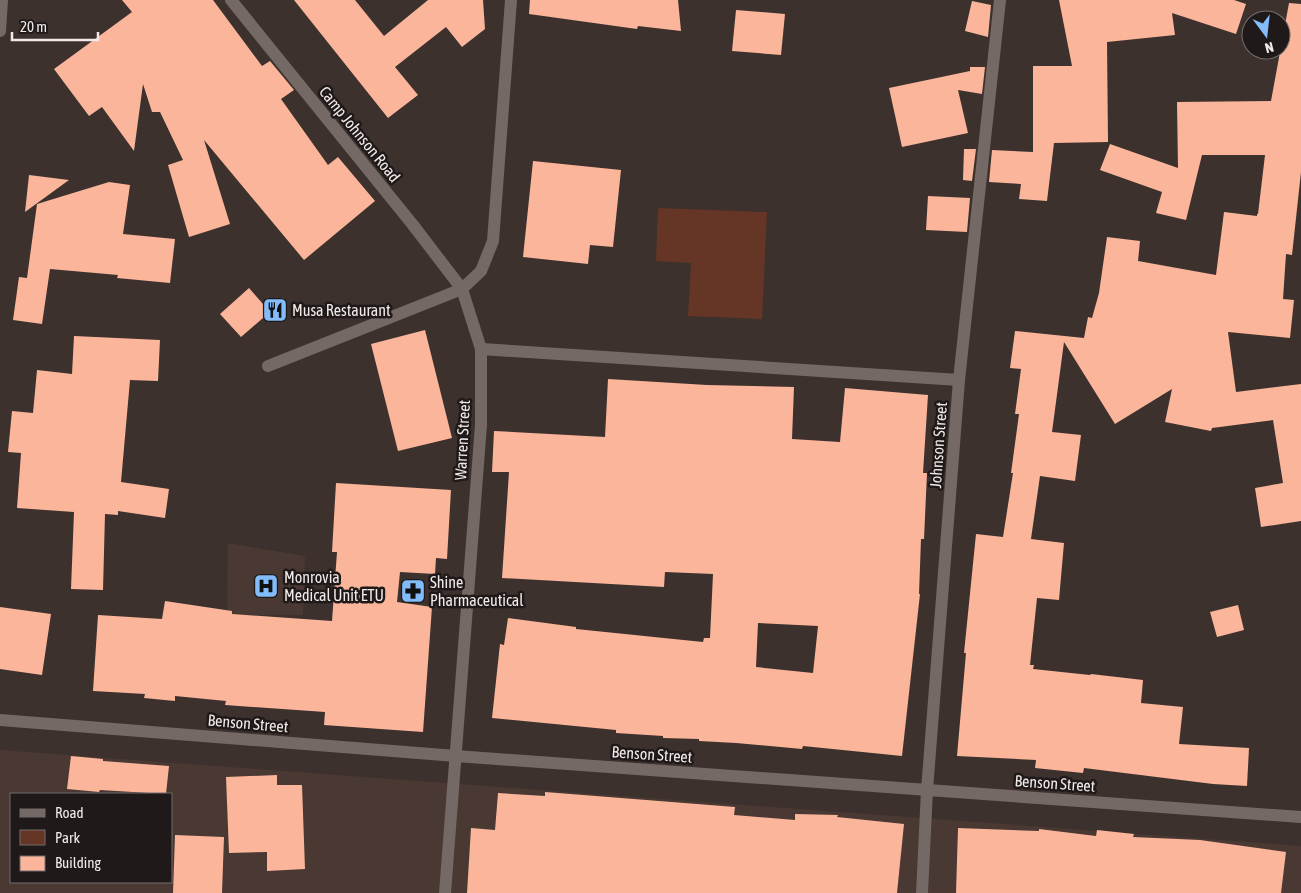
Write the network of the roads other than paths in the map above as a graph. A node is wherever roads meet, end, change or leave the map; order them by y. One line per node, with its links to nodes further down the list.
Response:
1 (2, 0): 5 (street)
2 (231, 0): 6 (street, Camp Johnson Road)
3 (511, 0): 6 (street)
4 (1000, 0): 9 (street, Johnson Street)
5 (0, 32)
6 (462, 289): 7 (street, Warren Street); 8 (street)
7 (481, 349): 9 (street); 11 (street, Warren Street)
8 (268, 366)
9 (959, 380): 12 (street, Johnson Street)
10 (0, 720): 11 (street, Benson Street)
11 (456, 756): 12 (street, Benson Street); 14 (street, Warren Street)
12 (927, 790): 13 (street, Benson Street); 15 (street, Johnson Street)
13 (1301, 817)
14 (445, 893)
15 (922, 893)

